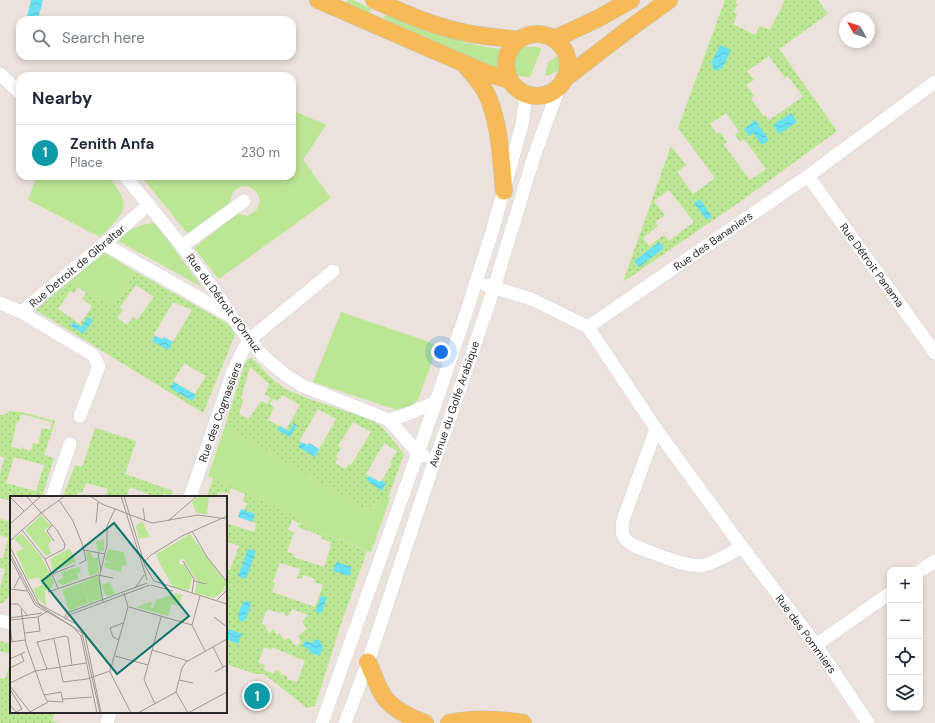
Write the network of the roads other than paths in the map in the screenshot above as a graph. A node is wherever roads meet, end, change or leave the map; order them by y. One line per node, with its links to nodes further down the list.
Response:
1 (318, 0): 8 (main road)
2 (374, 0): 5 (main road)
3 (631, 0): 6 (main road)
4 (669, 0): 11 (main road)
5 (388, 3): 7 (main road)
6 (554, 39): 7 (main road); 11 (main road)
7 (519, 40): 10 (main road)
8 (463, 63): 10 (main road); 17 (main road)
9 (0, 74): 13 (street)
10 (509, 80): 14 (main road)
11 (562, 82): 14 (main road); 24 (street, Avenue du Golfe Arabique)
12 (935, 82): 15 (street, Rue des Bananiers)
13 (16, 89)
14 (526, 94): 17 (street, Avenue du Golfe Arabique)
15 (808, 176): 28 (street, Rue des Bananiers); 30 (street, Rue Détroit Panama)
16 (128, 180): 19 (street, Rue du Détroit d'Ormuz)
17 (504, 191): 23 (street, Avenue du Golfe Arabique)
18 (244, 201): 21 (street)
19 (149, 204): 20 (street, Rue Detroit de Gibraltar); 21 (street, Rue du Détroit d'Ormuz)
20 (104, 244): 26 (street, Rue Detroit de Gibraltar); 27 (street)
21 (182, 246): 27 (street, Rue du Détroit d'Ormuz)
22 (334, 271): 29 (street, Rue des Cognassiers)
23 (476, 282): 24 (street); 31 (street, Avenue du Golfe Arabique)
24 (494, 288): 28 (street); 37 (street, Avenue du Golfe Arabique)
25 (0, 302): 26 (street, Rue Detroit de Gibraltar)
26 (21, 312): 32 (street)
27 (231, 316): 29 (street, Rue du Détroit d'Ormuz)
28 (588, 327): 34 (street, Rue des Pommiers)
29 (249, 340): 33 (street, Rue du Détroit d'Ormuz); 39 (street, Rue des Cognassiers)
30 (935, 353)
31 (436, 402): 33 (street); 36 (street, Avenue du Golfe Arabique)
32 (80, 416)
33 (388, 420): 36 (street, Rue du Détroit d'Ormuz)
34 (656, 429): 40 (street, Rue des Pommiers); 40 (street)
35 (70, 444): 38 (street)
36 (418, 453): 37 (street, Rue du Détroit d'Ormuz); 48 (street, Avenue du Golfe Arabique)
37 (434, 462): 45 (street, Avenue du Golfe Arabique)
38 (52, 496)
39 (190, 496)
40 (742, 547): 44 (street, Rue des Pommiers)
41 (935, 561): 42 (street)
42 (923, 569)
43 (887, 595): 44 (street)
44 (816, 646): 53 (street, Rue des Pommiers)
45 (368, 662): 49 (street, Avenue du Golfe Arabique); 50 (main road)
46 (110, 713): 47 (street)
47 (107, 723)
48 (322, 723)
49 (345, 723)
50 (425, 723)
51 (449, 723): 52 (main road)
52 (523, 723)
53 (868, 723)

